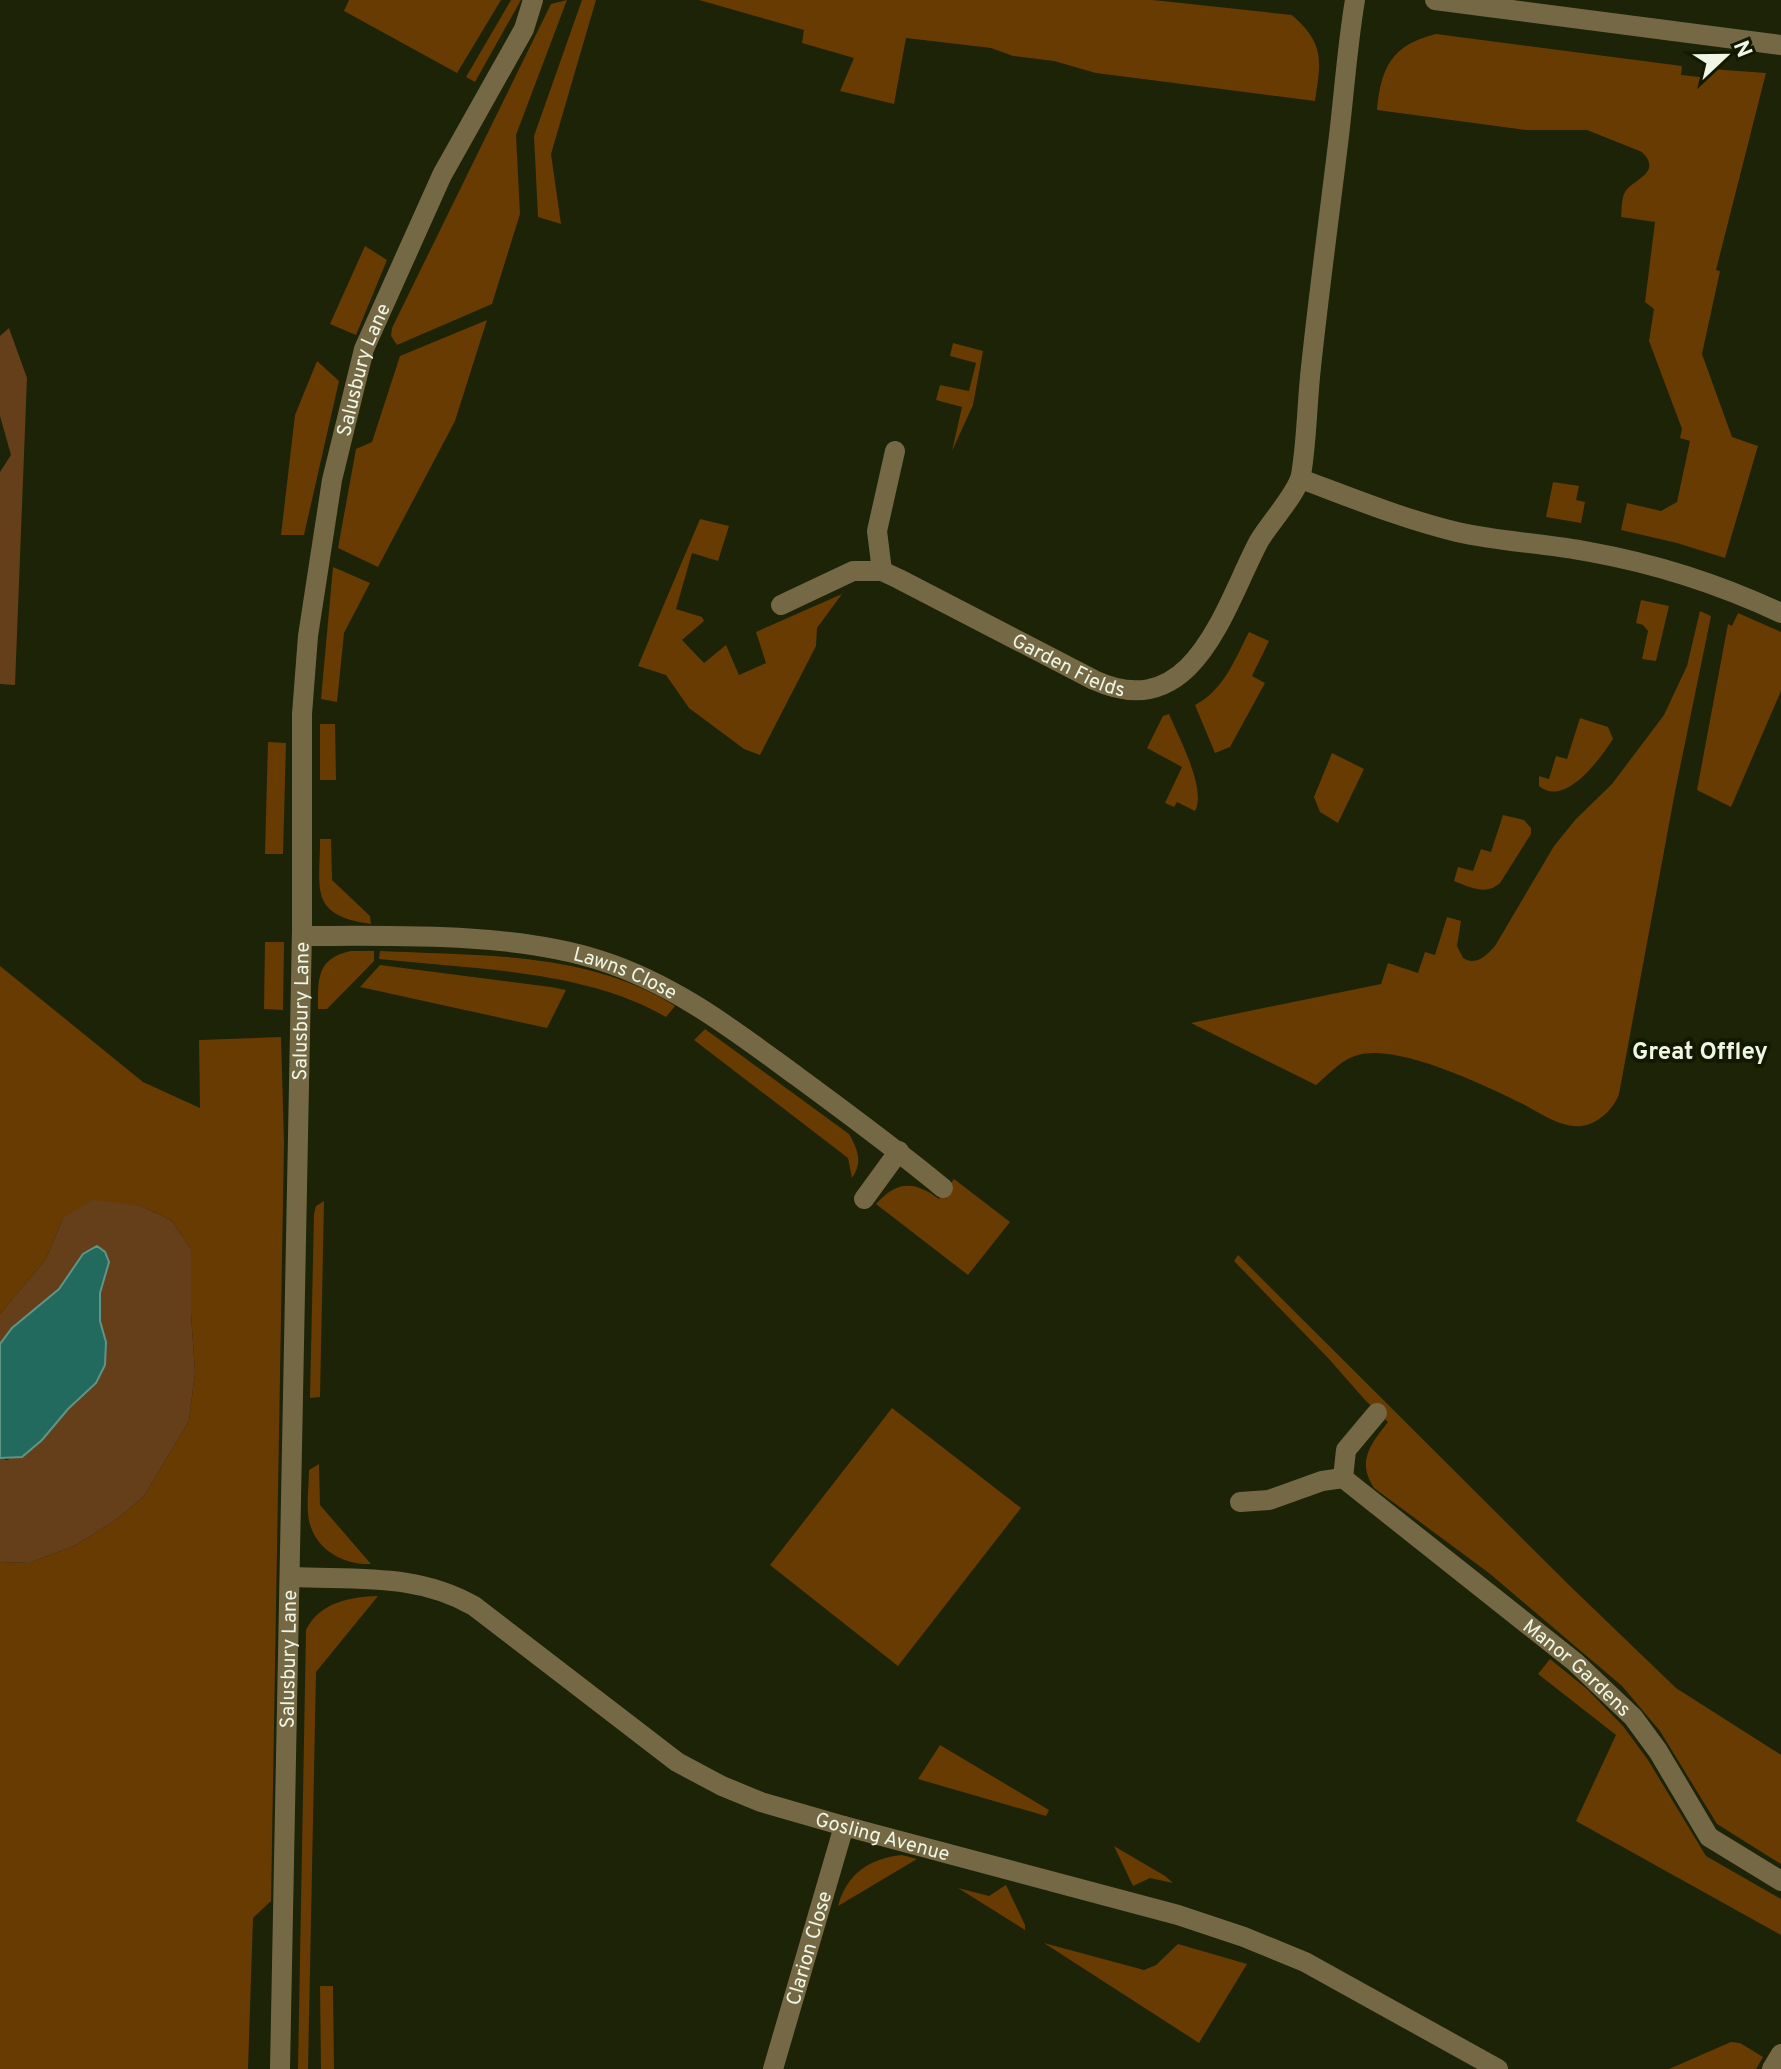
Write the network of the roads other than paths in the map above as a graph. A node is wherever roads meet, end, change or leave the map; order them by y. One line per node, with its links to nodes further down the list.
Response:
1 (533, 0): 10 (street, Salusbury Lane)
2 (1355, 0): 6 (street, Garden Fields)
3 (1435, 0): 4 (street)
4 (1781, 45)
5 (895, 451): 7 (street)
6 (1301, 479): 7 (street, Garden Fields); 9 (street)
7 (882, 571): 8 (street)
8 (781, 605)
9 (1781, 613)
10 (302, 936): 11 (street, Lawns Close); 17 (street, Salusbury Lane)
11 (899, 1151): 12 (street, Lawns Close); 13 (street)
12 (943, 1188)
13 (864, 1199)
14 (1377, 1413): 15 (street)
15 (1343, 1478): 16 (street); 19 (street, Manor Gardens)
16 (1240, 1502)
17 (292, 1577): 18 (street, Gosling Avenue); 21 (street, Salusbury Lane)
18 (844, 1826): 22 (street, Clarion Close); 23 (street, Gosling Avenue)
19 (1781, 1881)
20 (1781, 2054): 24 (street)
21 (280, 2069)
22 (773, 2069)
23 (1498, 2069)
24 (1772, 2069)

